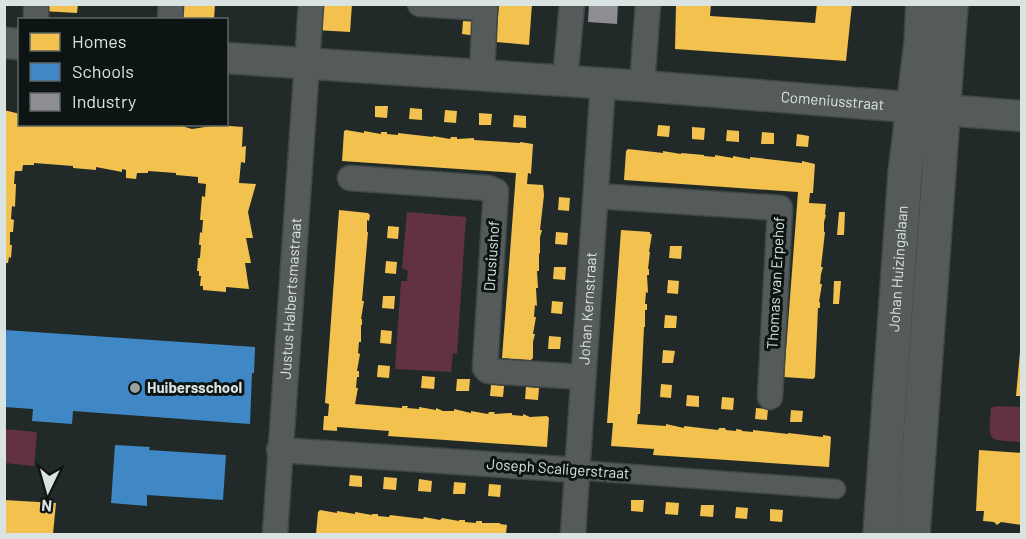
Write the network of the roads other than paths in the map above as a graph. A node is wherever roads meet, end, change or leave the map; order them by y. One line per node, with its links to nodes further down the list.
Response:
1 (311, 4): 8 (street)
2 (420, 4): 9 (street)
3 (572, 4): 10 (street)
4 (648, 4): 12 (street)
5 (923, 4): 13 (main road, Johan Huizingalaan)
6 (951, 4): 13 (main road, Johan Huizingalaan)
7 (228, 58): 8 (street, Comeniusstraat)
8 (307, 63): 9 (street, Comeniusstraat); 19 (street, Justus Halbertsmastraat)
9 (482, 75): 10 (street, Comeniusstraat)
10 (566, 81): 11 (street, Comeniusstraat)
11 (603, 83): 12 (street, Comeniusstraat); 16 (street, Johan Kernstraat)
12 (642, 86): 13 (street, Comeniusstraat)
13 (928, 109): 14 (street, Comeniusstraat); 24 (main road, Johan Huizingalaan); 25 (main road, Johan Huizingalaan)
14 (1022, 116)
15 (350, 178): 17 (street, Drusiushof)
16 (596, 195): 17 (street, Johan Kernstraat); 18 (street, Thomas van Erpehof)
17 (582, 377): 20 (street, Johan Kernstraat)
18 (770, 398)
19 (279, 450): 20 (street, Joseph Scaligerstraat); 22 (street, Justus Halbertsmastraat)
20 (577, 470): 21 (street, Joseph Scaligerstraat); 23 (street, Johan Kernstraat)
21 (836, 489)
22 (275, 534)
23 (573, 534)
24 (880, 534)
25 (913, 534)

